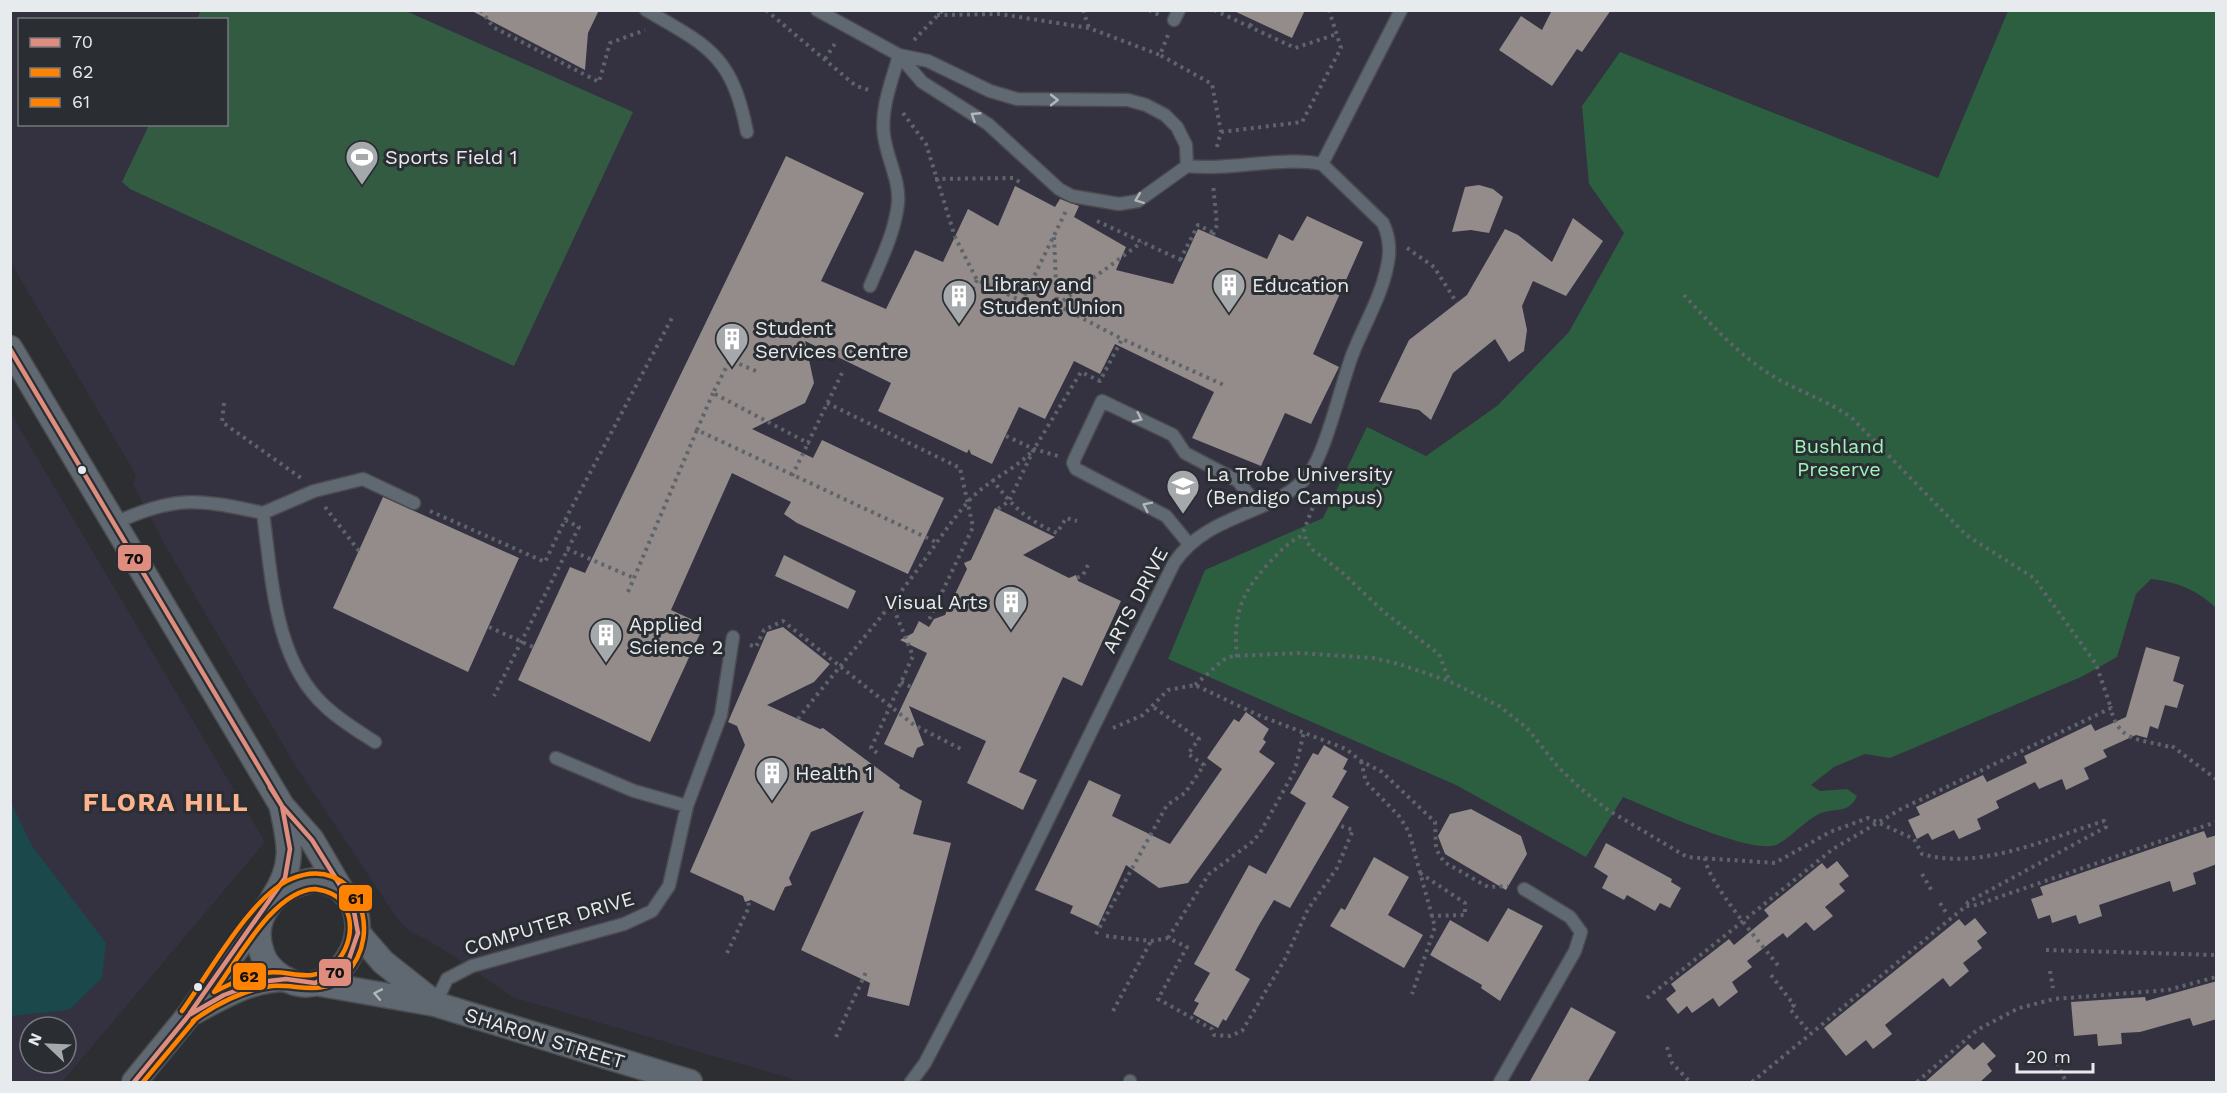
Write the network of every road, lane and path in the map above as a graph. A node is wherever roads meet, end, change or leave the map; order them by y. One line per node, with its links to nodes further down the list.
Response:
1 (482, 10): 8 (path)
2 (817, 10): 18 (lane)
3 (943, 10): 10 (path)
4 (1024, 10): 12 (path)
5 (1083, 10): 15 (path)
6 (1214, 10): 14 (path)
7 (1329, 10): 16 (path)
8 (646, 11): 19 (lane)
9 (1398, 12): 21 (lane)
10 (937, 15): 12 (path); 18 (path)
11 (1176, 15): 17 (path)
12 (1023, 17): 15 (path)
13 (1252, 20): 14 (path)
14 (1250, 26): 16 (path)
15 (1089, 28): 17 (path)
16 (1336, 34): 20 (path)
17 (1160, 55): 20 (path)
18 (899, 56): 22 (lane, one-way to 22); 22 (lane, one-way to 18); 33 (lane)
19 (747, 132)
20 (1221, 132): 23 (path)
21 (1322, 164): 23 (lane); 28 (lane)
22 (1187, 166): 23 (lane)
23 (1212, 169): 31 (path)
24 (935, 179): 25 (path)
25 (1031, 188)
26 (1074, 210): 29 (path)
27 (1090, 217): 31 (path)
28 (1389, 235): 36 (path); 52 (lane, ARTS DRIVE)
29 (1054, 236): 32 (path); 37 (path)
30 (955, 237): 32 (path)
31 (1142, 242): 37 (path)
32 (977, 280): 35 (path)
33 (870, 286)
34 (1684, 295): 90 (path)
35 (943, 300)
36 (1457, 303)
37 (1057, 305): 39 (path)
38 (673, 316): 61 (path)
39 (1122, 339)
40 (10, 348): 63 (street)
41 (756, 371): 43 (path)
42 (842, 374): 45 (path)
43 (713, 393): 46 (path); 48 (path)
44 (224, 403): 54 (path)
45 (827, 403): 48 (path); 56 (path)
46 (697, 430): 51 (path); 70 (path)
47 (1006, 436): 49 (path)
48 (808, 443): 51 (path)
49 (1034, 449): 50 (path); 53 (path)
50 (1060, 457)
51 (792, 476): 65 (path)
52 (1306, 478): 58 (lane, ARTS DRIVE); 64 (path)
53 (992, 479): 55 (path); 56 (path)
54 (314, 491): 57 (lane); 60 (lane); 68 (path)
55 (1010, 501): 59 (path); 62 (path)
56 (968, 502): 65 (path); 74 (path)
57 (414, 503): 61 (path)
58 (1258, 506): 66 (lane, ARTS DRIVE); 66 (lane, one-way to 58)
59 (998, 509)
60 (263, 513): 63 (lane); 94 (lane)
61 (565, 520): 67 (path)
62 (1077, 521)
63 (115, 523): 100 (street)
64 (1304, 535): 81 (path); 83 (path)
65 (936, 542): 73 (path)
66 (1189, 544): 92 (lane, ARTS DRIVE)
67 (567, 549): 70 (path); 77 (path)
68 (358, 551)
69 (1088, 565): 71 (path)
70 (634, 578): 72 (path)
71 (1077, 578)
72 (628, 592)
73 (891, 602): 80 (path); 82 (path)
74 (928, 622)
75 (489, 627): 77 (path)
76 (733, 637): 82 (path); 101 (lane, COMPUTER DRIVE)
77 (521, 642): 78 (path); 87 (path)
78 (533, 647)
79 (916, 649): 80 (path)
80 (913, 656): 84 (path)
81 (1237, 657): 83 (path); 85 (path)
82 (839, 665): 88 (path); 91 (path)
83 (1449, 681): 105 (path)
84 (902, 682): 86 (path); 88 (path)
85 (1195, 685): 89 (path); 93 (path)
86 (911, 687)
87 (494, 696)
88 (890, 705): 95 (path); 96 (path)
89 (1152, 706): 92 (path); 119 (path)
90 (2111, 708): 99 (path); 102 (path)
91 (798, 719)
92 (1096, 720): 145 (lane, ARTS DRIVE)
93 (1304, 732): 98 (path); 121 (path)
94 (375, 742)
95 (961, 748)
96 (877, 753)
97 (556, 758): 101 (lane)
98 (1360, 762): 106 (path); 109 (path)
99 (2217, 779)
100 (282, 806): 108 (street); 114 (street)
101 (687, 806): 136 (lane, COMPUTER DRIVE)
102 (1876, 822): 105 (path); 113 (path); 117 (path)
103 (2217, 822): 113 (path)
104 (1338, 825): 121 (path)
105 (1706, 858): 117 (path)
106 (1419, 873): 116 (path); 116 (path)
107 (1922, 874): 110 (path)
108 (340, 888): 114 (street); 118 (street)
109 (1524, 889): 146 (lane)
110 (1932, 891)
111 (748, 901): 124 (path)
112 (1940, 903): 115 (path)
113 (1966, 906): 139 (path)
114 (267, 908): 131 (street); 138 (street)
115 (1947, 914)
116 (1431, 916): 134 (path)
117 (1744, 921): 126 (path); 135 (path)
118 (358, 933): 132 (street); 136 (street, SHARON STREET)
119 (1096, 934)
120 (1106, 936): 122 (path)
121 (1168, 938): 122 (path)
122 (1151, 941): 137 (path)
123 (2046, 950): 125 (path)
124 (727, 953)
125 (2217, 955)
126 (1780, 968)
127 (867, 970): 140 (path)
128 (2050, 971): 133 (path)
129 (1771, 975): 139 (path)
130 (2217, 977): 149 (path)
131 (286, 979): 132 (street); 138 (street)
132 (315, 983): 136 (street, SHARON STREET, one-way to 132)
133 (2053, 988)
134 (1412, 994)
135 (1647, 998)
136 (435, 1004): 144 (street, SHARON STREET)
137 (1113, 1011)
138 (189, 1015): 143 (street)
139 (1810, 1033): 148 (path)
140 (836, 1037)
141 (1667, 1047): 147 (path)
142 (2054, 1056): 150 (path)
143 (134, 1083)
144 (690, 1083)
145 (911, 1083)
146 (1500, 1083)
147 (1690, 1083)
148 (1752, 1083)
149 (1917, 1083)
150 (2066, 1083)

